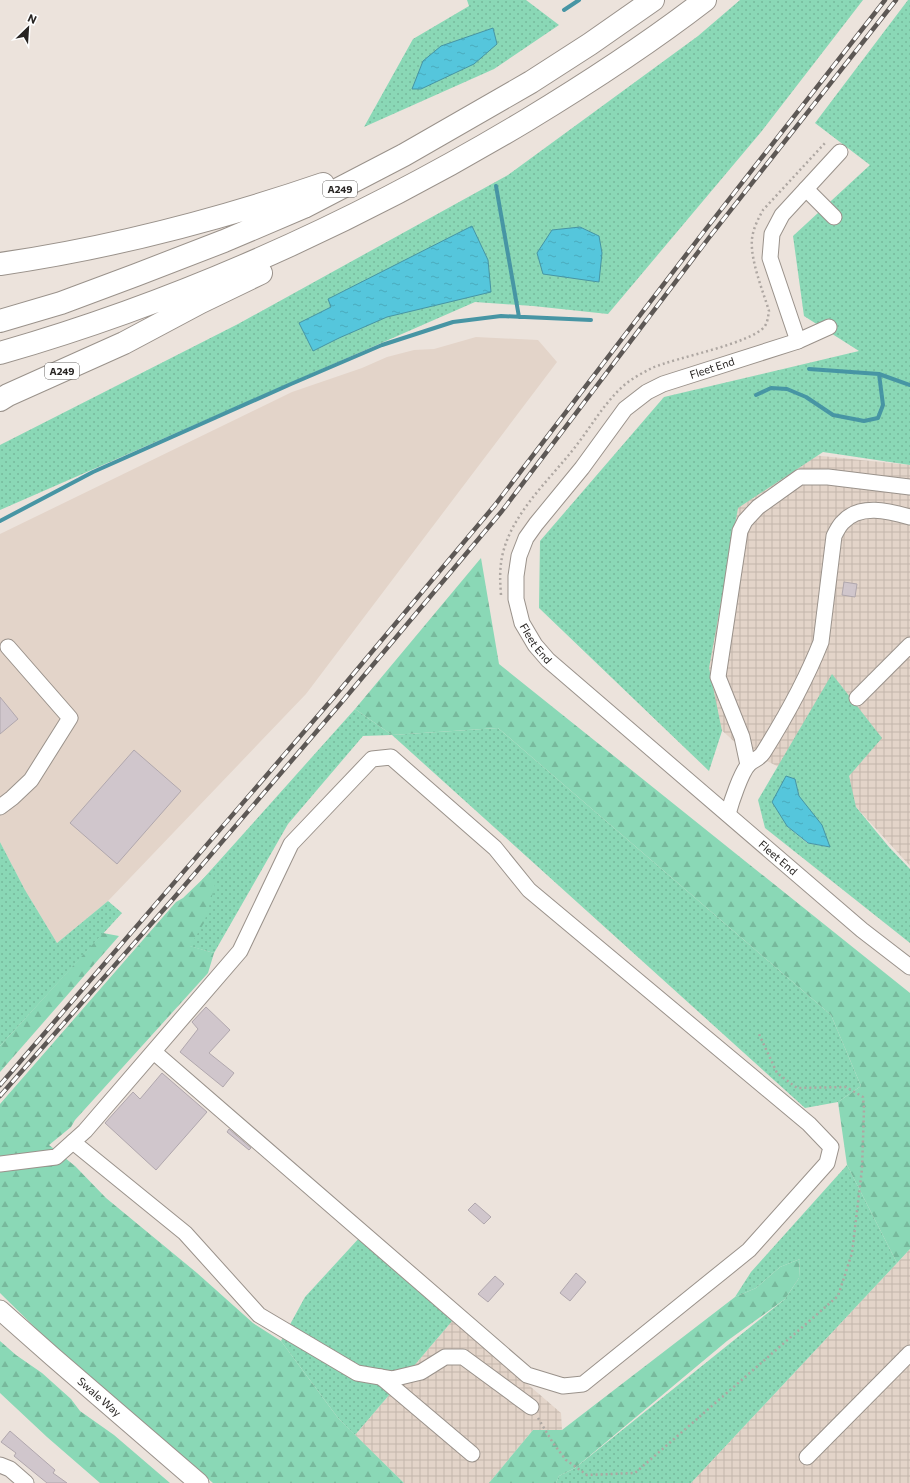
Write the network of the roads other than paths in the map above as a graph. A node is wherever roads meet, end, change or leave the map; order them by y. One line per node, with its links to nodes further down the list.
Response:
1 (653, 0): 4 (highway, A249)
2 (705, 0): 5 (highway, A249)
3 (840, 152): 6 (street)
4 (404, 155): 8 (highway, A249); 9 (highway, A249)
5 (431, 176): 12 (highway, A249); 13 (highway, A249)
6 (806, 189): 7 (street); 11 (street)
7 (834, 217)
8 (0, 264)
9 (0, 321)
10 (829, 327): 11 (street, Fleet End)
11 (798, 341): 21 (street, Fleet End)
12 (0, 353)
13 (0, 400)
14 (910, 487): 19 (street)
15 (910, 517): 19 (street)
16 (910, 645): 18 (street)
17 (8, 648): 20 (street)
18 (857, 698)
19 (748, 764): 21 (street)
20 (0, 807)
21 (728, 814): 22 (street, Fleet End)
22 (910, 967)
23 (154, 1052): 23 (street); 24 (street)
24 (73, 1142): 25 (street); 28 (street)
25 (0, 1164)
26 (0, 1310): 34 (main road, Swale Way)
27 (910, 1353): 31 (street)
28 (381, 1377): 29 (street); 30 (street)
29 (532, 1407)
30 (472, 1454)
31 (807, 1457)
32 (0, 1465): 33 (street)
33 (26, 1483)
34 (199, 1483)

